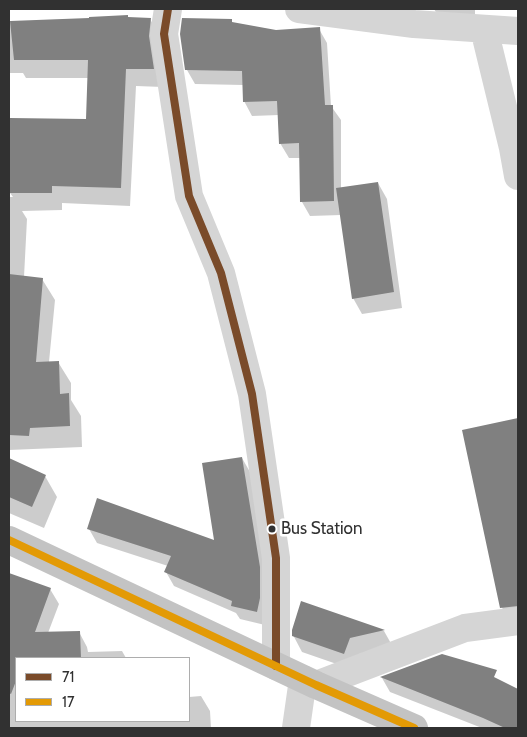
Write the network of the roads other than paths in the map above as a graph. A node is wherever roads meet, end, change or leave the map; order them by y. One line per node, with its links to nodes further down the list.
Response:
1 (168, 9): 7 (street)
2 (299, 9): 3 (street)
3 (499, 25): 4 (street)
4 (518, 176)
5 (9, 540): 7 (highway)
6 (518, 621): 8 (street)
7 (276, 666): 8 (highway)
8 (310, 682): 9 (street); 10 (highway)
9 (296, 728)
10 (414, 728)

